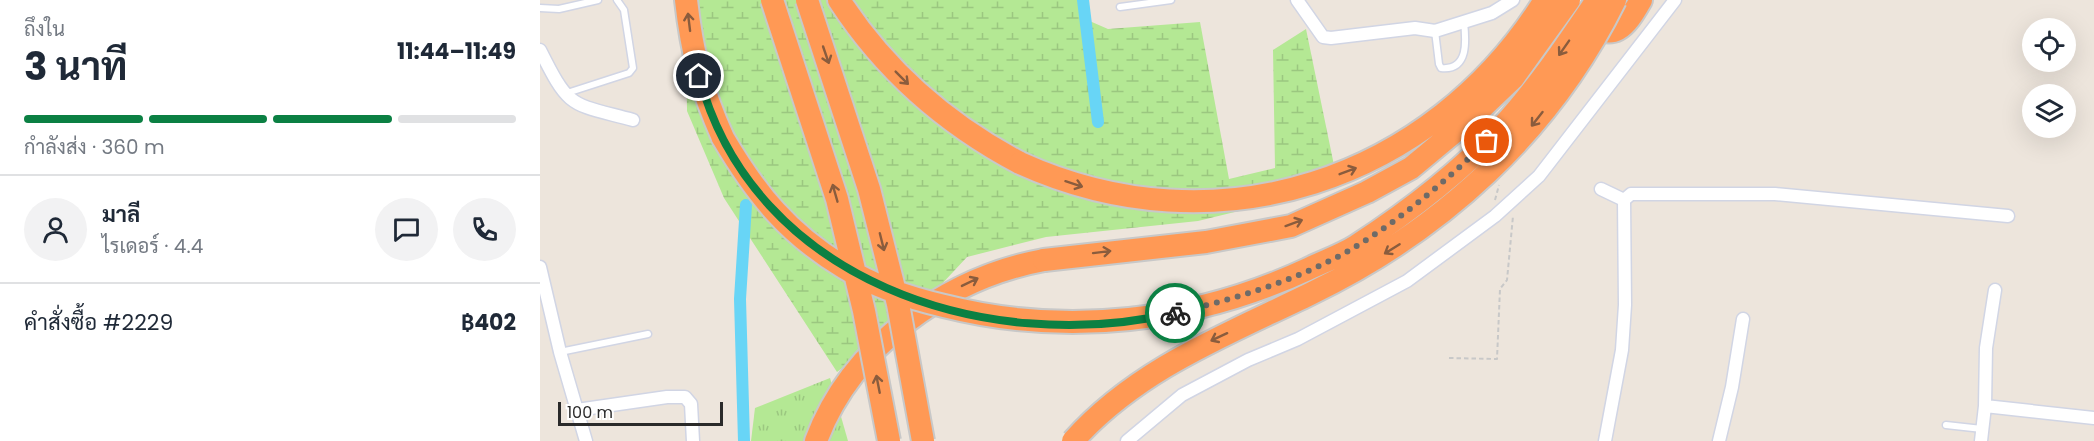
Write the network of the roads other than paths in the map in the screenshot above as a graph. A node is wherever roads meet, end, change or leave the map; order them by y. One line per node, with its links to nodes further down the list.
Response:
1 (542, 0): 19 (lane)
2 (598, 0): 19 (lane)
3 (617, 0): 23 (lane)
4 (686, 0): 14 (highway, one-way to 4, bridge)
5 (772, 0): 41 (highway, one-way to 5, bridge)
6 (807, 0): 42 (highway, one-way to 42, bridge)
7 (839, 0): 11 (highway, one-way to 11, bridge)
8 (1171, 0): 18 (lane)
9 (1298, 0): 21 (street)
10 (1513, 0): 20 (street)
11 (1545, 0)
12 (1553, 0): 16 (highway)
13 (1569, 0): 40 (highway, one-way to 13, bridge)
14 (1597, 0)
15 (1615, 0): 43 (highway, one-way to 43, bridge)
16 (1641, 0)
17 (1676, 0): 44 (street)
18 (1120, 7)
19 (540, 8)
20 (1464, 22): 21 (street); 21 (lane)
21 (1435, 31)
22 (540, 50): 23 (street)
23 (563, 94): 24 (street)
24 (633, 120)
25 (1601, 189): 26 (street)
26 (1623, 200): 27 (street); 45 (street)
27 (2008, 216)
28 (540, 267): 32 (street)
29 (1995, 290): 33 (street)
30 (1743, 319): 46 (street)
31 (648, 334): 32 (lane)
32 (560, 352): 34 (street)
33 (1985, 406): 35 (street); 37 (street)
34 (577, 410): 38 (street); 39 (street)
35 (2094, 418)
36 (1946, 425): 37 (lane)
37 (1982, 435)
38 (586, 441)
39 (693, 441)
40 (816, 441)
41 (889, 441)
42 (923, 441)
43 (1073, 441)
44 (1126, 441)
45 (1605, 441)
46 (1719, 441)

